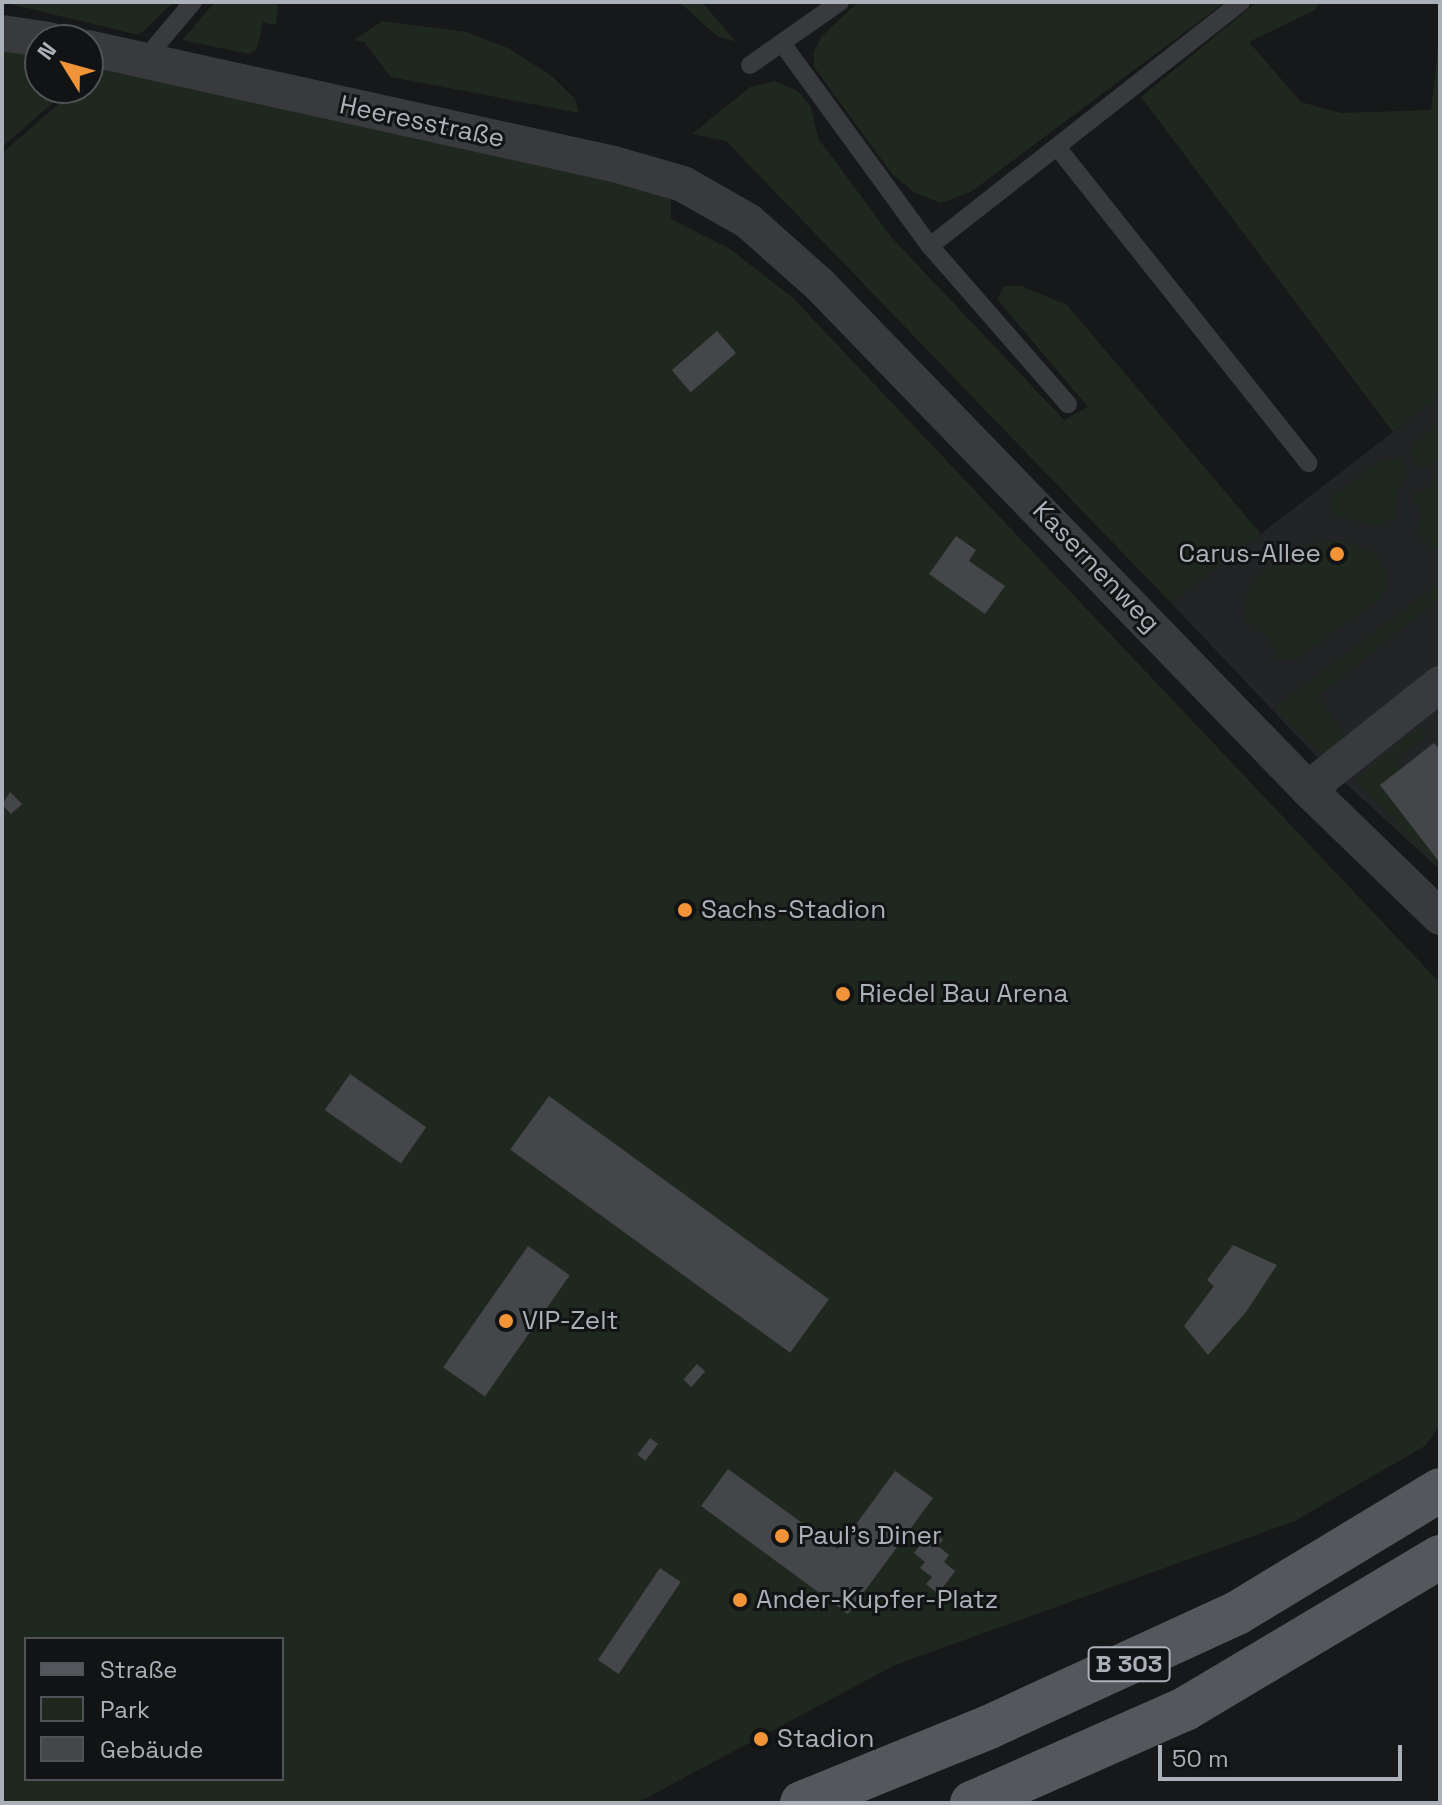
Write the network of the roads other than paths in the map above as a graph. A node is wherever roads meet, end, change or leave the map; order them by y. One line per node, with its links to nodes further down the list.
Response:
1 (193, 2): 8 (lane)
2 (840, 2): 6 (lane)
3 (1241, 2): 10 (lane)
4 (2, 33): 5 (street)
5 (24, 36)
6 (784, 46): 9 (lane); 12 (lane)
7 (104, 51): 8 (street, Heeresstraße)
8 (144, 60): 11 (street, Heeresstraße)
9 (750, 65)
10 (1057, 147): 12 (lane); 14 (lane)
11 (748, 221): 16 (street, Kasernenweg)
12 (930, 246): 13 (lane)
13 (1068, 404)
14 (1308, 463)
15 (1440, 684): 16 (street)
16 (1308, 789): 17 (street, Kasernenweg)
17 (1440, 917)
18 (1440, 1490): 20 (main road, B 303)
19 (1440, 1557): 21 (main road, B 303)
20 (802, 1803)
21 (972, 1803)

